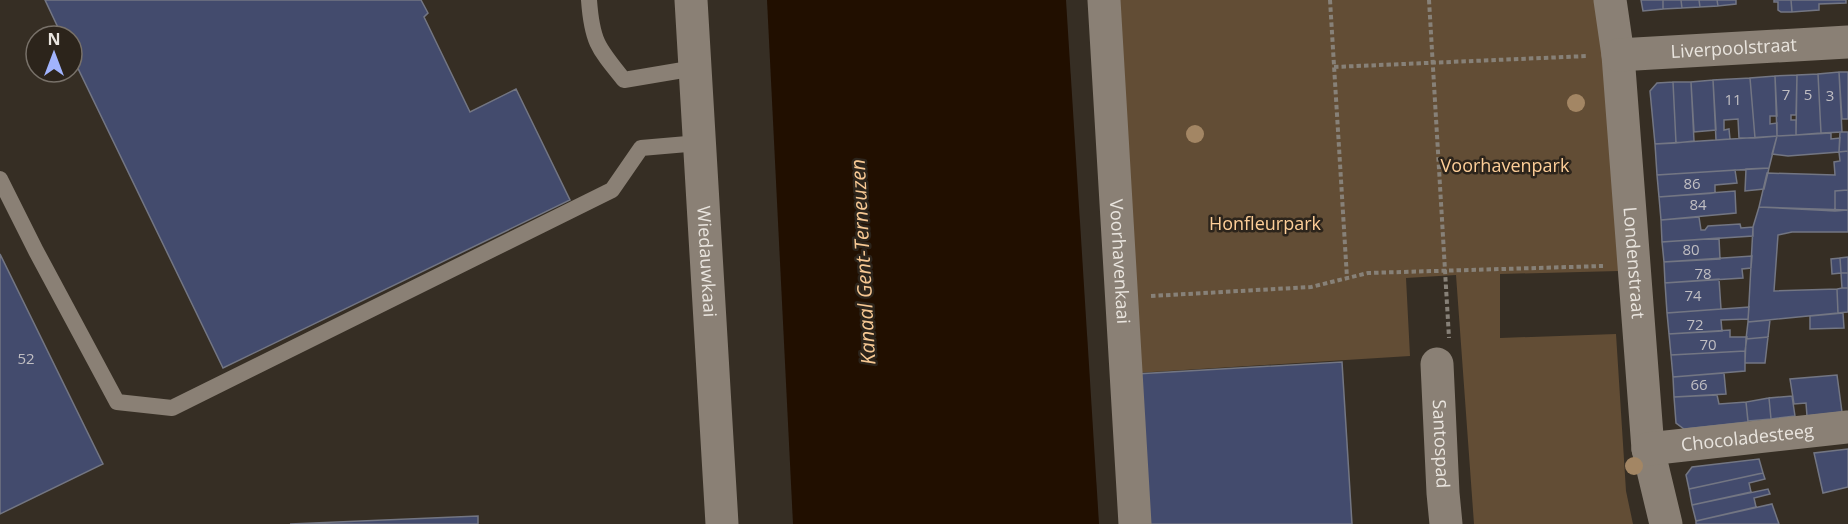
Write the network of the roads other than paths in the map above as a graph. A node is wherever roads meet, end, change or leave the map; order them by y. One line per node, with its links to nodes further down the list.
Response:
1 (589, 0): 7 (lane)
2 (691, 0): 7 (street, Wiedauwkaai)
3 (1104, 0): 14 (street, Voorhavenkaai)
4 (1610, 0): 6 (street, Londenstraat)
5 (1848, 42): 6 (street, Liverpoolstraat)
6 (1618, 55): 12 (street, Londenstraat)
7 (695, 68): 8 (street, Wiedauwkaai)
8 (699, 143): 9 (lane); 13 (street, Wiedauwkaai)
9 (0, 179)
10 (1437, 364): 15 (street, Santospad)
11 (1848, 427): 12 (street, Chocoladesteeg)
12 (1648, 449): 16 (street, Londenstraat)
13 (722, 524)
14 (1135, 524)
15 (1446, 524)
16 (1666, 524)

